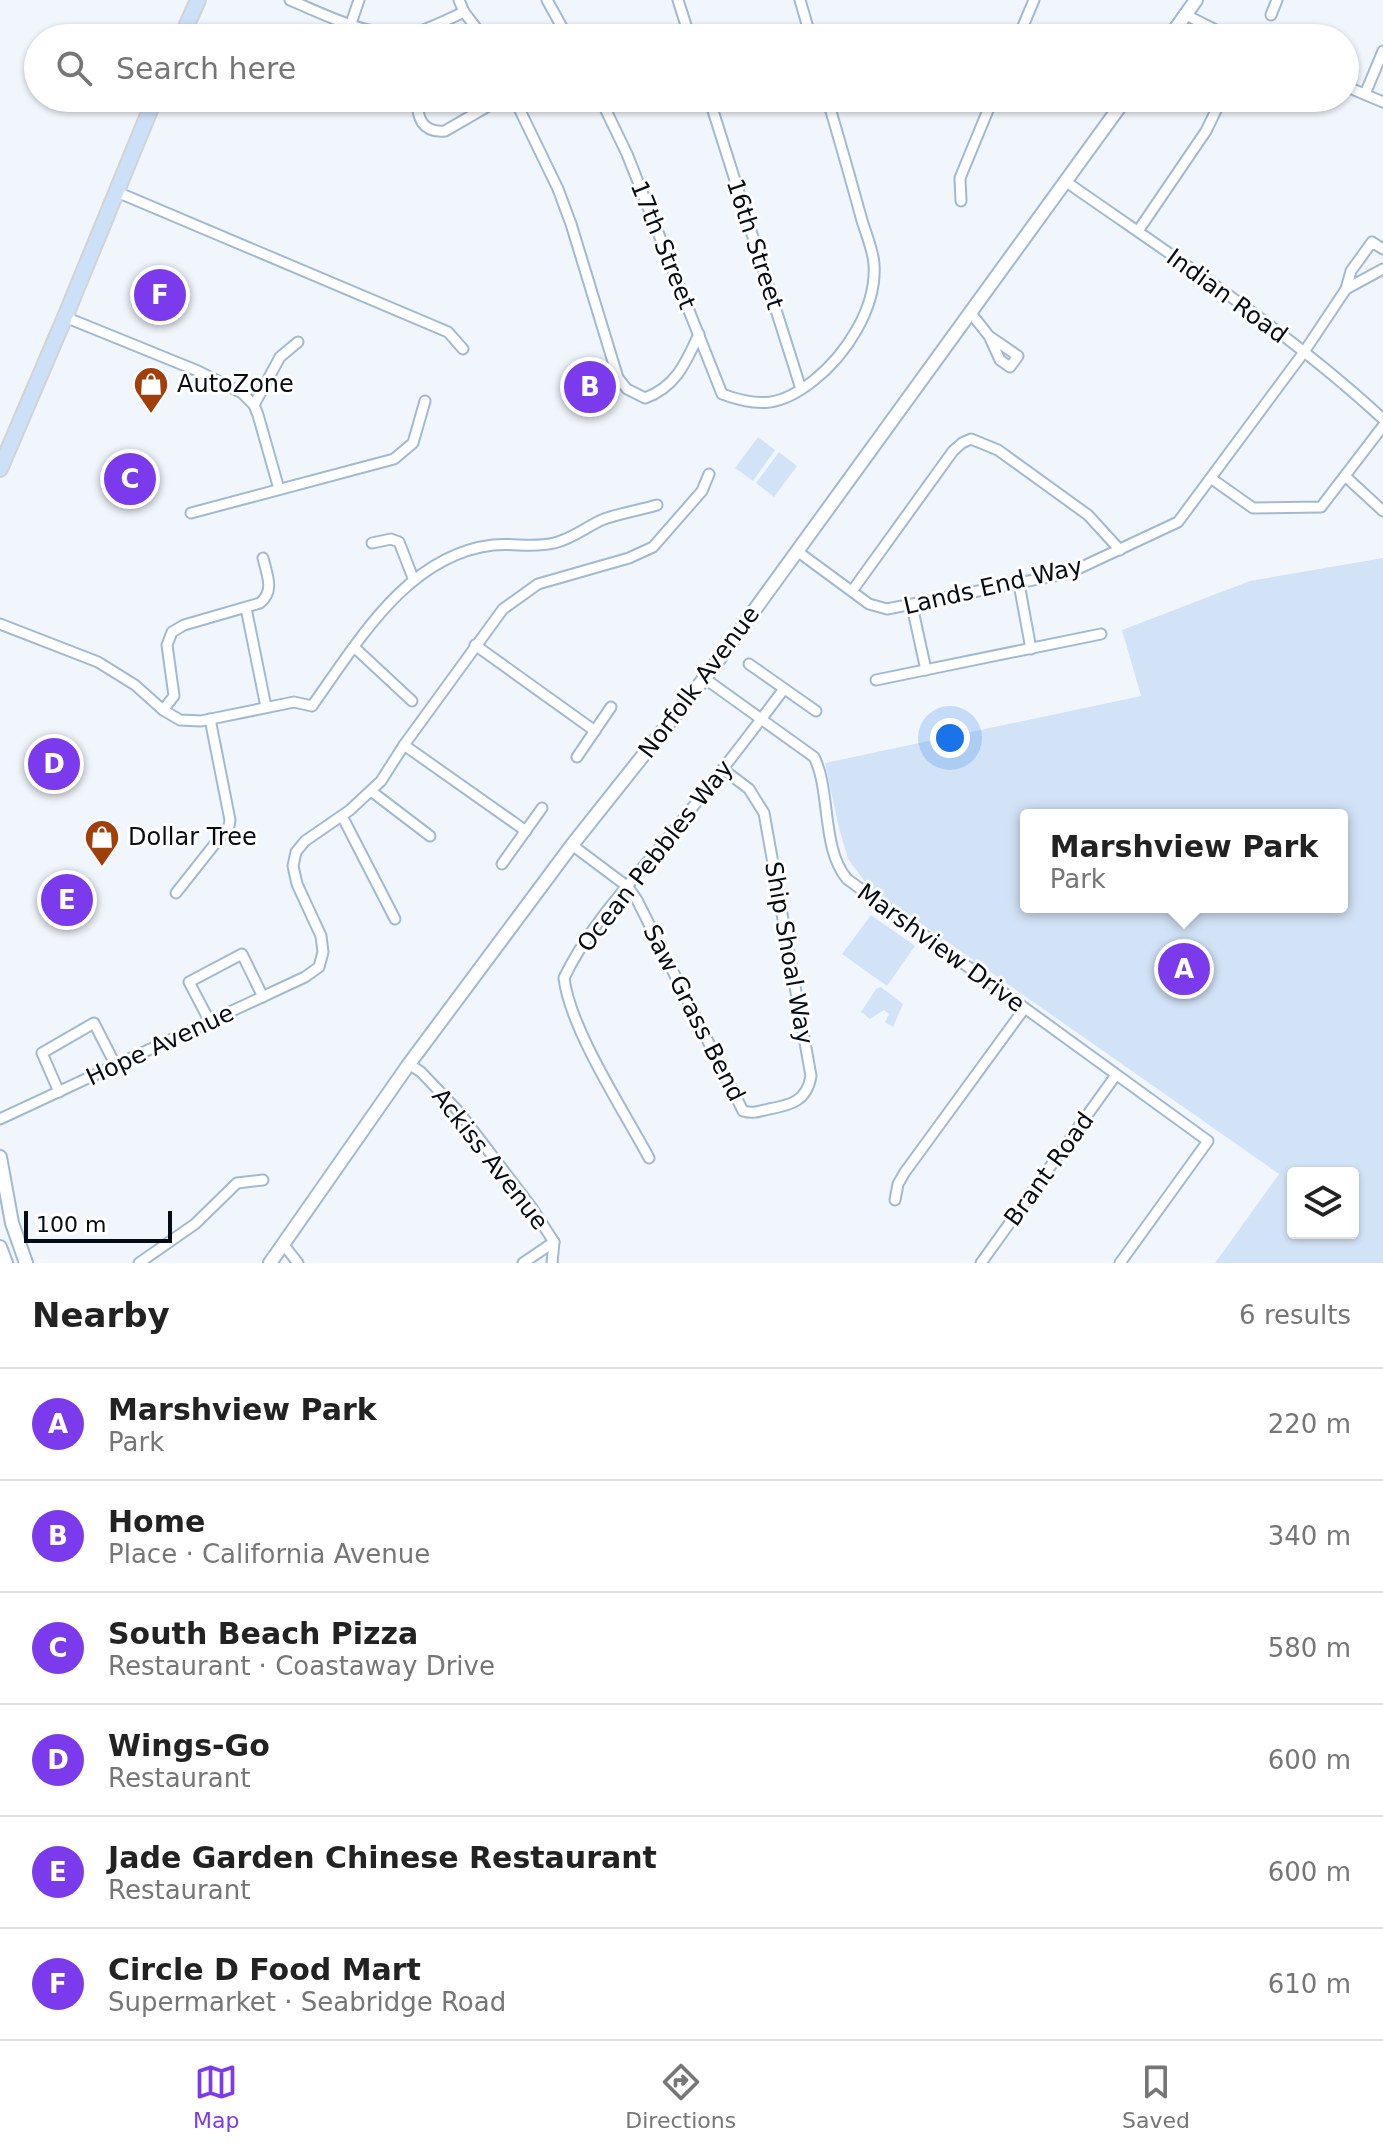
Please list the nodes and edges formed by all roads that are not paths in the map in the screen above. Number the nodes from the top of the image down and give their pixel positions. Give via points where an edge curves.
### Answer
1 (198, 0) edge
2 (290, 0) edge
3 (359, 0) edge
4 (459, 0) edge
5 (547, 0) edge
6 (678, 0) edge
7 (800, 0) edge
8 (1034, 0) edge
9 (1196, 0) edge
10 (1277, 0) edge
11 (464, 12) junction
12 (1186, 15) junction
13 (1271, 15) dead end
14 (187, 24) edge
15 (346, 24) edge
16 (352, 24) edge
17 (436, 24) edge
18 (473, 24) edge
19 (560, 24) edge
20 (686, 24) edge
21 (807, 24) edge
22 (1024, 24) edge
23 (1179, 24) edge
24 (1204, 24) edge
25 (1383, 51) edge
26 (1359, 92) edge
27 (1365, 94) junction
28 (1383, 102) edge
29 (149, 112) edge
30 (418, 112) edge
31 (478, 112) edge
32 (521, 112) edge
33 (607, 112) edge
34 (713, 112) edge
35 (831, 112) edge
36 (987, 112) edge
37 (1116, 112) edge
38 (1215, 112) edge
39 (1065, 181) junction
40 (117, 192) junction
41 (961, 201) dead end
42 (1138, 231) junction
43 (1383, 249) edge
44 (1383, 269) edge
45 (1346, 289) junction
46 (970, 312) junction
47 (65, 317) junction
48 (699, 334) junction
49 (989, 336) dead end
50 (298, 342) dead end
51 (463, 349) dead end
52 (1304, 352) junction
53 (801, 389) junction
54 (425, 401) dead end
55 (254, 405) junction
56 (1383, 419) edge
57 (1383, 426) edge
58 (0, 469) edge
59 (709, 474) dead end
60 (1345, 476) junction
61 (1212, 479) junction
62 (279, 489) junction
63 (657, 505) dead end
64 (1383, 511) edge
65 (191, 513) dead end
66 (372, 543) dead end
67 (1120, 550) junction
68 (797, 551) junction
69 (263, 558) dead end
70 (413, 578) junction
71 (1019, 584) junction
72 (852, 591) junction
73 (912, 606) junction
74 (246, 608) junction
75 (0, 624) edge
76 (1101, 634) dead end
77 (475, 645) junction
78 (354, 647) junction
79 (1031, 649) junction
80 (749, 664) dead end
81 (926, 670) junction
82 (704, 678) junction
83 (876, 680) dead end
84 (784, 689) junction
85 (412, 701) dead end
86 (266, 707) junction
87 (611, 707) dead end
88 (163, 710) junction
89 (816, 711) dead end
90 (210, 719) junction
91 (761, 719) junction
92 (595, 731) junction
93 (404, 745) junction
94 (577, 757) dead end
95 (724, 770) junction
96 (371, 791) junction
97 (542, 808) dead end
98 (342, 816) junction
99 (526, 831) junction
100 (430, 836) dead end
101 (572, 845) junction
102 (502, 864) dead end
103 (628, 887) junction
104 (176, 893) dead end
105 (395, 919) dead end
106 (263, 997) junction
107 (1024, 1009) junction
108 (210, 1022) junction
109 (409, 1064) junction
110 (116, 1066) junction
111 (1116, 1075) junction
112 (59, 1092) junction
113 (751, 1113) joint
114 (0, 1119) edge
115 (0, 1157) edge
116 (649, 1158) dead end
117 (263, 1180) dead end
118 (895, 1200) dead end
119 (554, 1242) junction
120 (283, 1244) junction
121 (0, 1247) edge
122 (5, 1263) edge
123 (26, 1263) edge
124 (139, 1263) edge
125 (270, 1263) edge
126 (298, 1263) edge
127 (523, 1263) edge
128 (552, 1263) edge
129 (981, 1263) edge
130 (1120, 1263) edge

1 - 14 main road
2 - 15 street
3 - 16 street
4 - 11 street
5 - 19 street
6 - 20 street
7 - 21 street
8 - 22 street
9 - 12 main road
10 - 13 street
11 - 17 street
11 - 18 street
12 - 23 main road
12 - 24 street
25 - 27 street
26 - 27 street
27 - 28 street
29 - 40 main road
30 - 31 street via 419,120 438,132
32 - 48 street via 571,224 618,378 645,398 659,393 682,370
33 - 48 street, 17th Street
34 - 53 street, 16th Street
35 - 53 street via 874,264 855,333 831,365
36 - 41 street via 960,178
37 - 39 main road, Norfolk Avenue
38 - 42 street
39 - 42 street, Indian Road
39 - 46 main road, Norfolk Avenue
40 - 47 main road
40 - 51 street via 448,332
42 - 52 street, Indian Road
43 - 45 street, Lands End Way via 1372,242 1351,271
44 - 45 street
45 - 52 street, Lands End Way
46 - 49 street
46 - 68 main road, Norfolk Avenue
47 - 55 street via 198,371 242,393
47 - 58 main road
48 - 53 street, 17th Street via 722,394 764,403
50 - 55 street via 280,357
52 - 56 street, Indian Road
52 - 61 street, Lands End Way
54 - 62 street via 417,435 401,455
55 - 62 street
57 - 60 street
59 - 77 street via 702,491 653,547 538,584 503,609
60 - 61 street via 1321,507 1280,508 1253,508
60 - 64 street
61 - 67 street, Lands End Way via 1178,522
62 - 65 street
63 - 70 street via 603,520 556,543 493,545 468,552
66 - 70 street via 399,542
67 - 71 street, Lands End Way via 1069,573
67 - 72 street via 1088,515 998,450 971,439 953,451
68 - 72 street, Lands End Way
68 - 82 main road, Norfolk Avenue
69 - 74 street via 268,595
70 - 78 street
71 - 73 street, Lands End Way
71 - 79 street
72 - 73 street, Lands End Way via 879,609
73 - 81 street
74 - 86 street
74 - 88 street via 172,632 167,645 174,696
75 - 88 street via 98,662
76 - 79 street
77 - 92 street
77 - 93 street
78 - 85 street
78 - 86 street via 312,706 294,702
79 - 81 street
80 - 84 street
81 - 83 street
82 - 91 street, Marshview Drive
82 - 101 main road, Norfolk Avenue
84 - 89 street
84 - 91 street, Ocean Pebbles Way
86 - 90 street
87 - 92 street
88 - 90 street via 180,720
90 - 104 street via 229,826
91 - 95 street, Ocean Pebbles Way
91 - 107 street, Marshview Drive via 817,763 834,853 847,879
92 - 94 street
93 - 96 street
93 - 99 street
95 - 103 street, Ocean Pebbles Way
95 - 113 street, Ship Shoal Way via 749,789 764,813 811,1076 806,1092 792,1104
96 - 98 street
96 - 100 street
97 - 99 street
98 - 105 street
98 - 106 street, Hope Avenue via 305,841 293,866 321,936 319,967
99 - 102 street
101 - 103 street, Saw Grass Bend
101 - 109 main road, Norfolk Avenue
103 - 113 street, Saw Grass Bend via 739,1105
103 - 116 street, Ocean Pebbles Way via 564,978 571,1008
106 - 108 street, Hope Avenue
106 - 108 street via 242,954 189,982
107 - 111 street, Marshview Drive
107 - 118 street via 905,1172
108 - 110 street, Hope Avenue
109 - 119 street, Ackiss Avenue via 480,1138
109 - 120 main road, Norfolk Avenue
110 - 112 street, Hope Avenue
110 - 112 street via 94,1023 42,1053
111 - 129 street, Brant Road
111 - 130 street, Marshview Drive via 1208,1141
112 - 114 street, Hope Avenue
115 - 123 main road via 12,1223
117 - 124 street via 237,1183 195,1224
119 - 127 street
119 - 128 street, Ackiss Avenue
120 - 125 main road, Norfolk Avenue
120 - 126 street
121 - 122 main road

